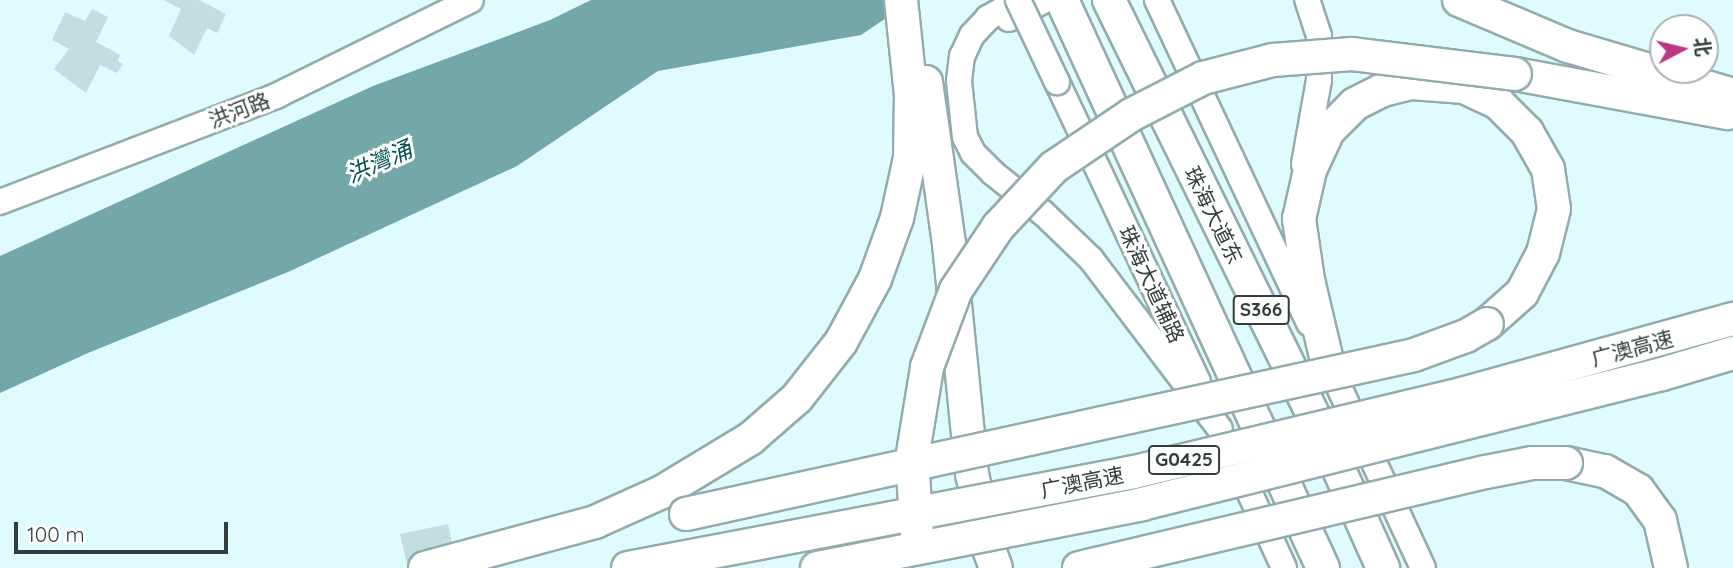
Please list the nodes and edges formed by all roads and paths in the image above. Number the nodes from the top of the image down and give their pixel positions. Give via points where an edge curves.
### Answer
1 (471, 0) edge
2 (902, 0) edge
3 (1019, 0) edge
4 (1045, 0) edge
5 (1062, 0) edge
6 (1110, 0) edge
7 (1157, 0) edge
8 (1297, 0) edge
9 (1307, 0) edge
10 (1471, 5) edge
11 (1319, 36) junction
12 (920, 93) junction
13 (1733, 95) edge
14 (1733, 114) edge
15 (993, 173) junction
16 (0, 202) edge
17 (1299, 219) junction
18 (1733, 319) edge
19 (1733, 353) edge
20 (1327, 361) junction
21 (1220, 429) junction
22 (595, 522) junction
23 (425, 568) edge
24 (628, 568) edge
25 (817, 568) edge
26 (924, 568) edge
27 (996, 568) edge
28 (1079, 568) edge
29 (1284, 568) edge
30 (1323, 568) edge
31 (1383, 568) edge
32 (1423, 568) edge
33 (1671, 568) edge

1 - 16 main road, 洪河路 via 276,96
2 - 12 highway
3 - 15 main road via 988,18 972,35 958,81 965,137 973,153
3 - 21 main road, 珠海大道辅路, bridge
4 - 15 main road via 995,28 979,47 970,76 970,120
5 - 30 highway, S366
6 - 31 highway, 珠海大道东 / S366 via 1328,445
7 - 20 main road
8 - 11 main road
9 - 11 main road
10 - 13 highway via 1568,46
11 - 17 main road via 1319,80 1298,189
12 - 22 highway via 897,218 875,279 841,342 797,398 750,439 685,480
12 - 27 highway via 949,244 972,474
14 - 26 highway, bridge via 1515,74 1352,54 1273,60 1203,78 1131,115 1054,167 998,227 956,290 926,367 912,459
15 - 21 main road via 1091,259
17 - 20 highway
17 - 22 highway, bridge via 1310,170 1328,131 1355,104 1412,83 1464,87 1498,103 1527,132 1548,169 1554,209 1543,254 1522,293 1487,324 1414,355 686,514
18 - 24 highway, 广澳高速 / G0425, bridge via 1462,394 1134,472
19 - 25 highway, 广澳高速 / G0425, bridge via 1142,505
20 - 32 main road
21 - 29 main road, 珠海大道辅路
22 - 23 highway
28 - 33 highway, bridge via 1532,463 1566,463 1605,471 1638,490 1660,520

